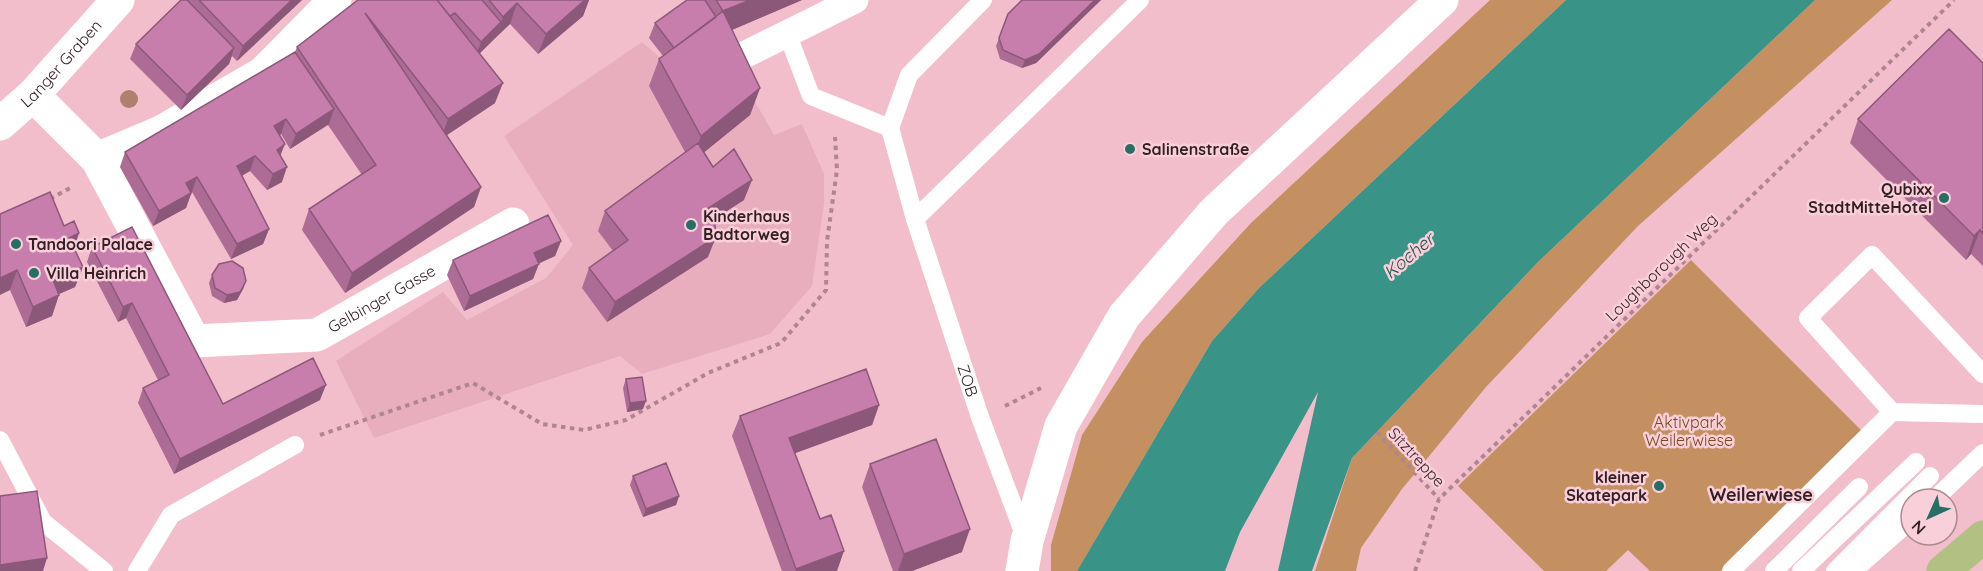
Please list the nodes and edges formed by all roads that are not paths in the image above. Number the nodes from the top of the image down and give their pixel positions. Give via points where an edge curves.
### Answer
1 (118, 0) edge
2 (335, 0) edge
3 (855, 0) edge
4 (983, 0) edge
5 (1140, 0) edge
6 (1442, 0) edge
7 (787, 33) junction
8 (736, 59) edge
9 (33, 95) junction
10 (0, 124) edge
11 (890, 128) junction
12 (97, 159) junction
13 (915, 219) junction
14 (513, 224) dead end
15 (1983, 374) edge
16 (1892, 412) junction
17 (1983, 414) edge
18 (0, 440) edge
19 (295, 445) road end
20 (1983, 453) edge
21 (1916, 462) dead end
22 (1930, 476) dead end
23 (1859, 487) dead end
24 (1948, 487) edge
25 (1899, 531) edge
26 (1983, 537) edge
27 (1024, 556) edge
28 (104, 571) edge
29 (137, 571) edge
30 (1731, 571) edge
31 (1774, 571) edge
32 (1801, 571) edge
33 (1834, 571) edge
34 (1853, 571) edge
35 (1943, 571) edge

1 - 9 street, Langer Graben
2 - 12 street via 263,73 161,132
3 - 7 street
4 - 11 lane via 909,75
5 - 13 lane
6 - 27 street via 1214,212 1124,315 1060,426
7 - 8 street
7 - 11 lane via 812,96
9 - 10 street, Langer Graben
9 - 12 street, Gelbinger Gasse
11 - 13 lane, ZOB
12 - 14 street, Gelbinger Gasse via 194,341 317,335
13 - 27 lane, ZOB
15 - 16 lane via 1872,255 1808,318
16 - 17 lane
16 - 30 lane
18 - 28 lane via 43,522
19 - 29 lane via 171,515
20 - 24 lane
21 - 32 lane
22 - 33 lane
23 - 31 lane
25 - 34 lane
26 - 35 main road

